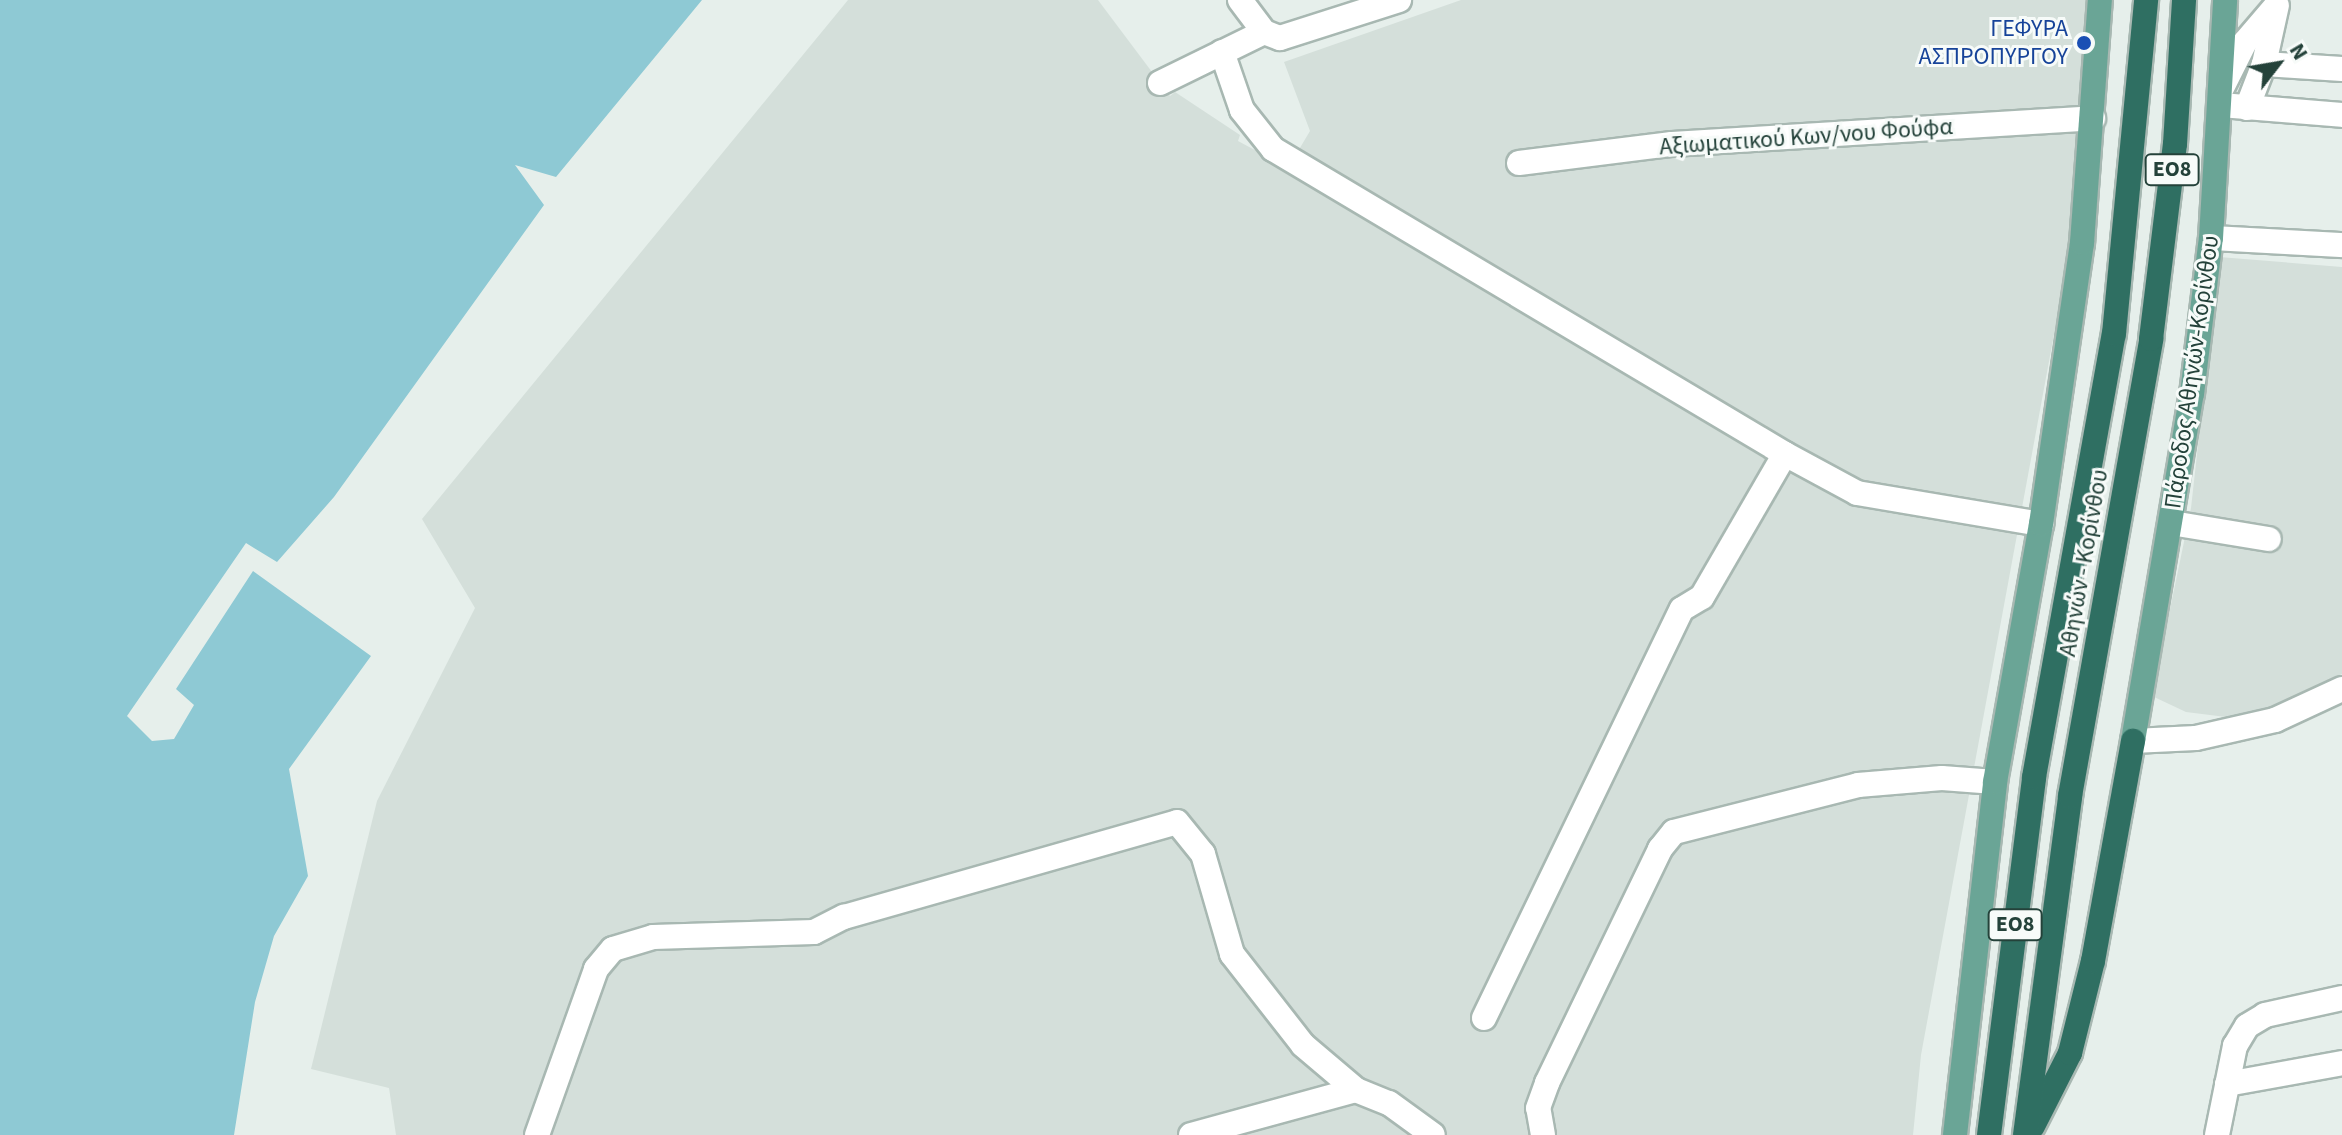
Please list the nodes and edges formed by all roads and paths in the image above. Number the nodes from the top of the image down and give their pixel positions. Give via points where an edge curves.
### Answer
1 (1240, 0) edge
2 (1399, 0) edge
3 (2100, 0) edge
4 (2146, 0) edge
5 (2184, 0) edge
6 (2225, 0) edge
7 (2280, 2) edge
8 (1264, 32) junction
9 (1222, 52) junction
10 (2264, 64) junction
11 (2342, 69) edge
12 (1160, 83) dead end
13 (2221, 97) junction
14 (2247, 108) junction
15 (2342, 115) edge
16 (2093, 118) junction
17 (1519, 163) dead end
18 (2211, 238) junction
19 (2342, 245) edge
20 (1785, 454) junction
21 (2172, 523) junction
22 (2041, 524) junction
23 (2269, 539) dead end
24 (2342, 689) edge
25 (2133, 741) junction
26 (1995, 782) junction
27 (2342, 998) edge
28 (1484, 1018) dead end
29 (2342, 1063) edge
30 (2227, 1084) junction
31 (1356, 1090) junction
32 (537, 1135) edge
33 (1191, 1135) edge
34 (1433, 1135) edge
35 (1543, 1135) edge
36 (1955, 1135) edge
37 (1989, 1135) edge
38 (2027, 1135) edge
39 (2217, 1135) edge

1 - 8 street
2 - 8 street via 1296,37
3 - 16 main road
4 - 37 highway, Αθηνών - Κορίνθου / ΕΟ8 via 2114,334 2034,777
5 - 38 highway, Αθηνών - Κορίνθου / ΕΟ8 via 2175,144 2151,339 2070,796
6 - 13 main road, Πάροδος Αθηνών-Κορίνθου
7 - 10 street
7 - 13 street via 2245,42
8 - 9 street
9 - 12 street
9 - 20 street via 1242,110 1273,149
10 - 11 street
10 - 14 street
13 - 14 street
13 - 18 main road, Πάροδος Αθηνών-Κορίνθου
14 - 15 street
16 - 17 street, Αξιωματικού Κων/νου Φούφα via 1672,144
16 - 22 main road via 2082,243
18 - 19 street
18 - 21 main road, Πάροδος Αθηνών-Κορίνθου
20 - 22 street via 1857,493
20 - 28 street via 1702,597 1682,609
21 - 23 street
21 - 25 main road, Πάροδος Αθηνών-Κορίνθου
22 - 26 main road
24 - 25 street via 2275,720 2196,738
25 - 38 highway via 2093,961 2070,1053
26 - 35 street via 1942,778 1858,785 1674,832 1660,849 1547,1083 1538,1108
26 - 36 main road
27 - 30 street via 2253,1021 2237,1043
29 - 30 street
30 - 39 street
31 - 32 street via 1303,1045 1232,954 1203,854 1177,822 844,917 814,932 653,937 613,949 596,969
31 - 33 street
31 - 34 street via 1389,1103

